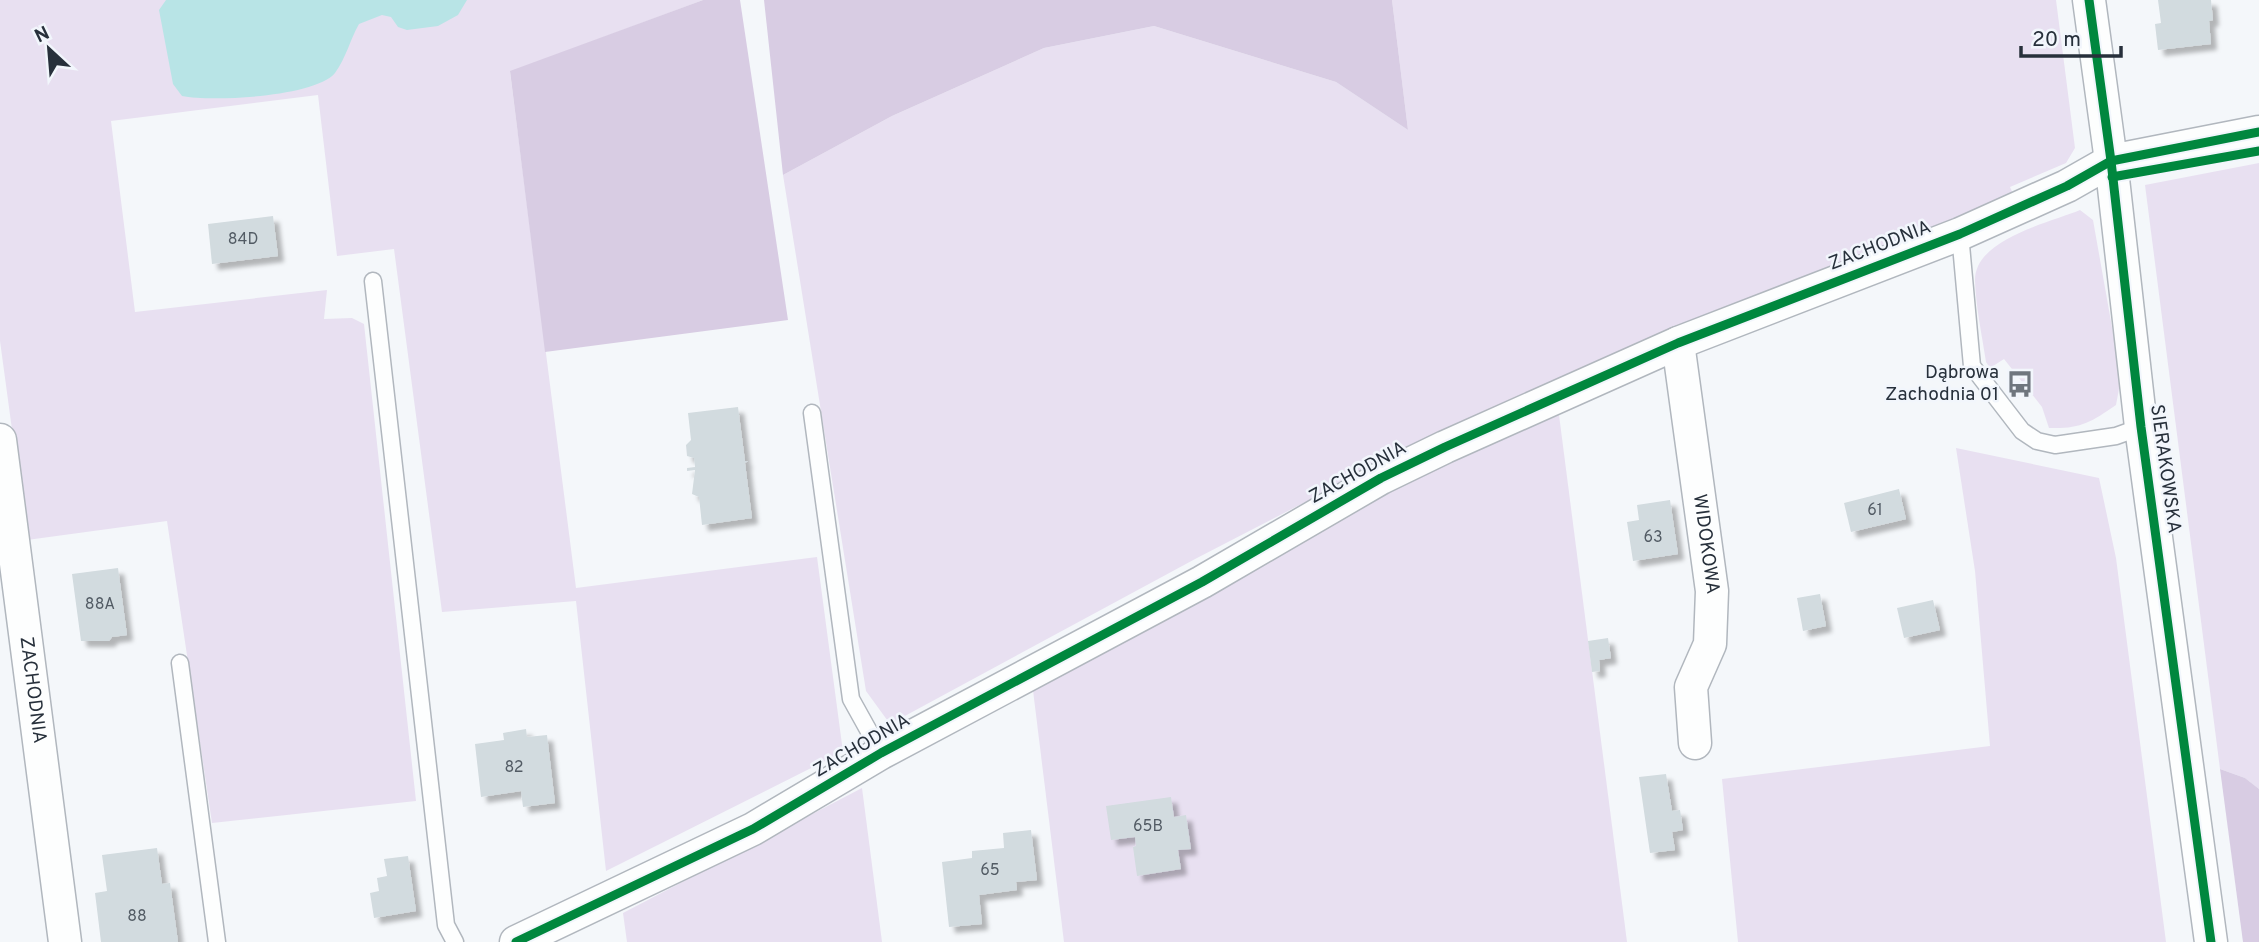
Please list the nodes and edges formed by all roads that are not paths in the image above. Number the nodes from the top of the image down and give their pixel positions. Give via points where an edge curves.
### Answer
1 (2089, 0) edge
2 (2259, 132) edge
3 (2111, 161) junction
4 (1960, 234) junction
5 (373, 281) dead end
6 (1678, 343) junction
7 (812, 413) dead end
8 (2141, 427) junction
9 (0, 439) edge
10 (180, 663) dead end
11 (1695, 743) dead end
12 (881, 754) junction
13 (65, 942) edge
14 (218, 942) edge
15 (455, 942) edge
16 (516, 942) edge
17 (2211, 942) edge

1 - 3 street, SIERAKOWSKA
2 - 3 street, ZACHODNIA
3 - 4 street, ZACHODNIA
3 - 8 street, SIERAKOWSKA
4 - 6 street, ZACHODNIA
4 - 8 lane via 1972,366 2022,431 2054,445 2116,436
5 - 15 lane via 446,925
6 - 11 street, WIDOKOWA via 1712,591 1710,644 1691,687
6 - 12 street, ZACHODNIA via 1381,478 1202,582
7 - 12 lane via 851,699
8 - 17 street, SIERAKOWSKA
9 - 13 street, ZACHODNIA
10 - 14 lane
12 - 16 street, ZACHODNIA via 754,830

